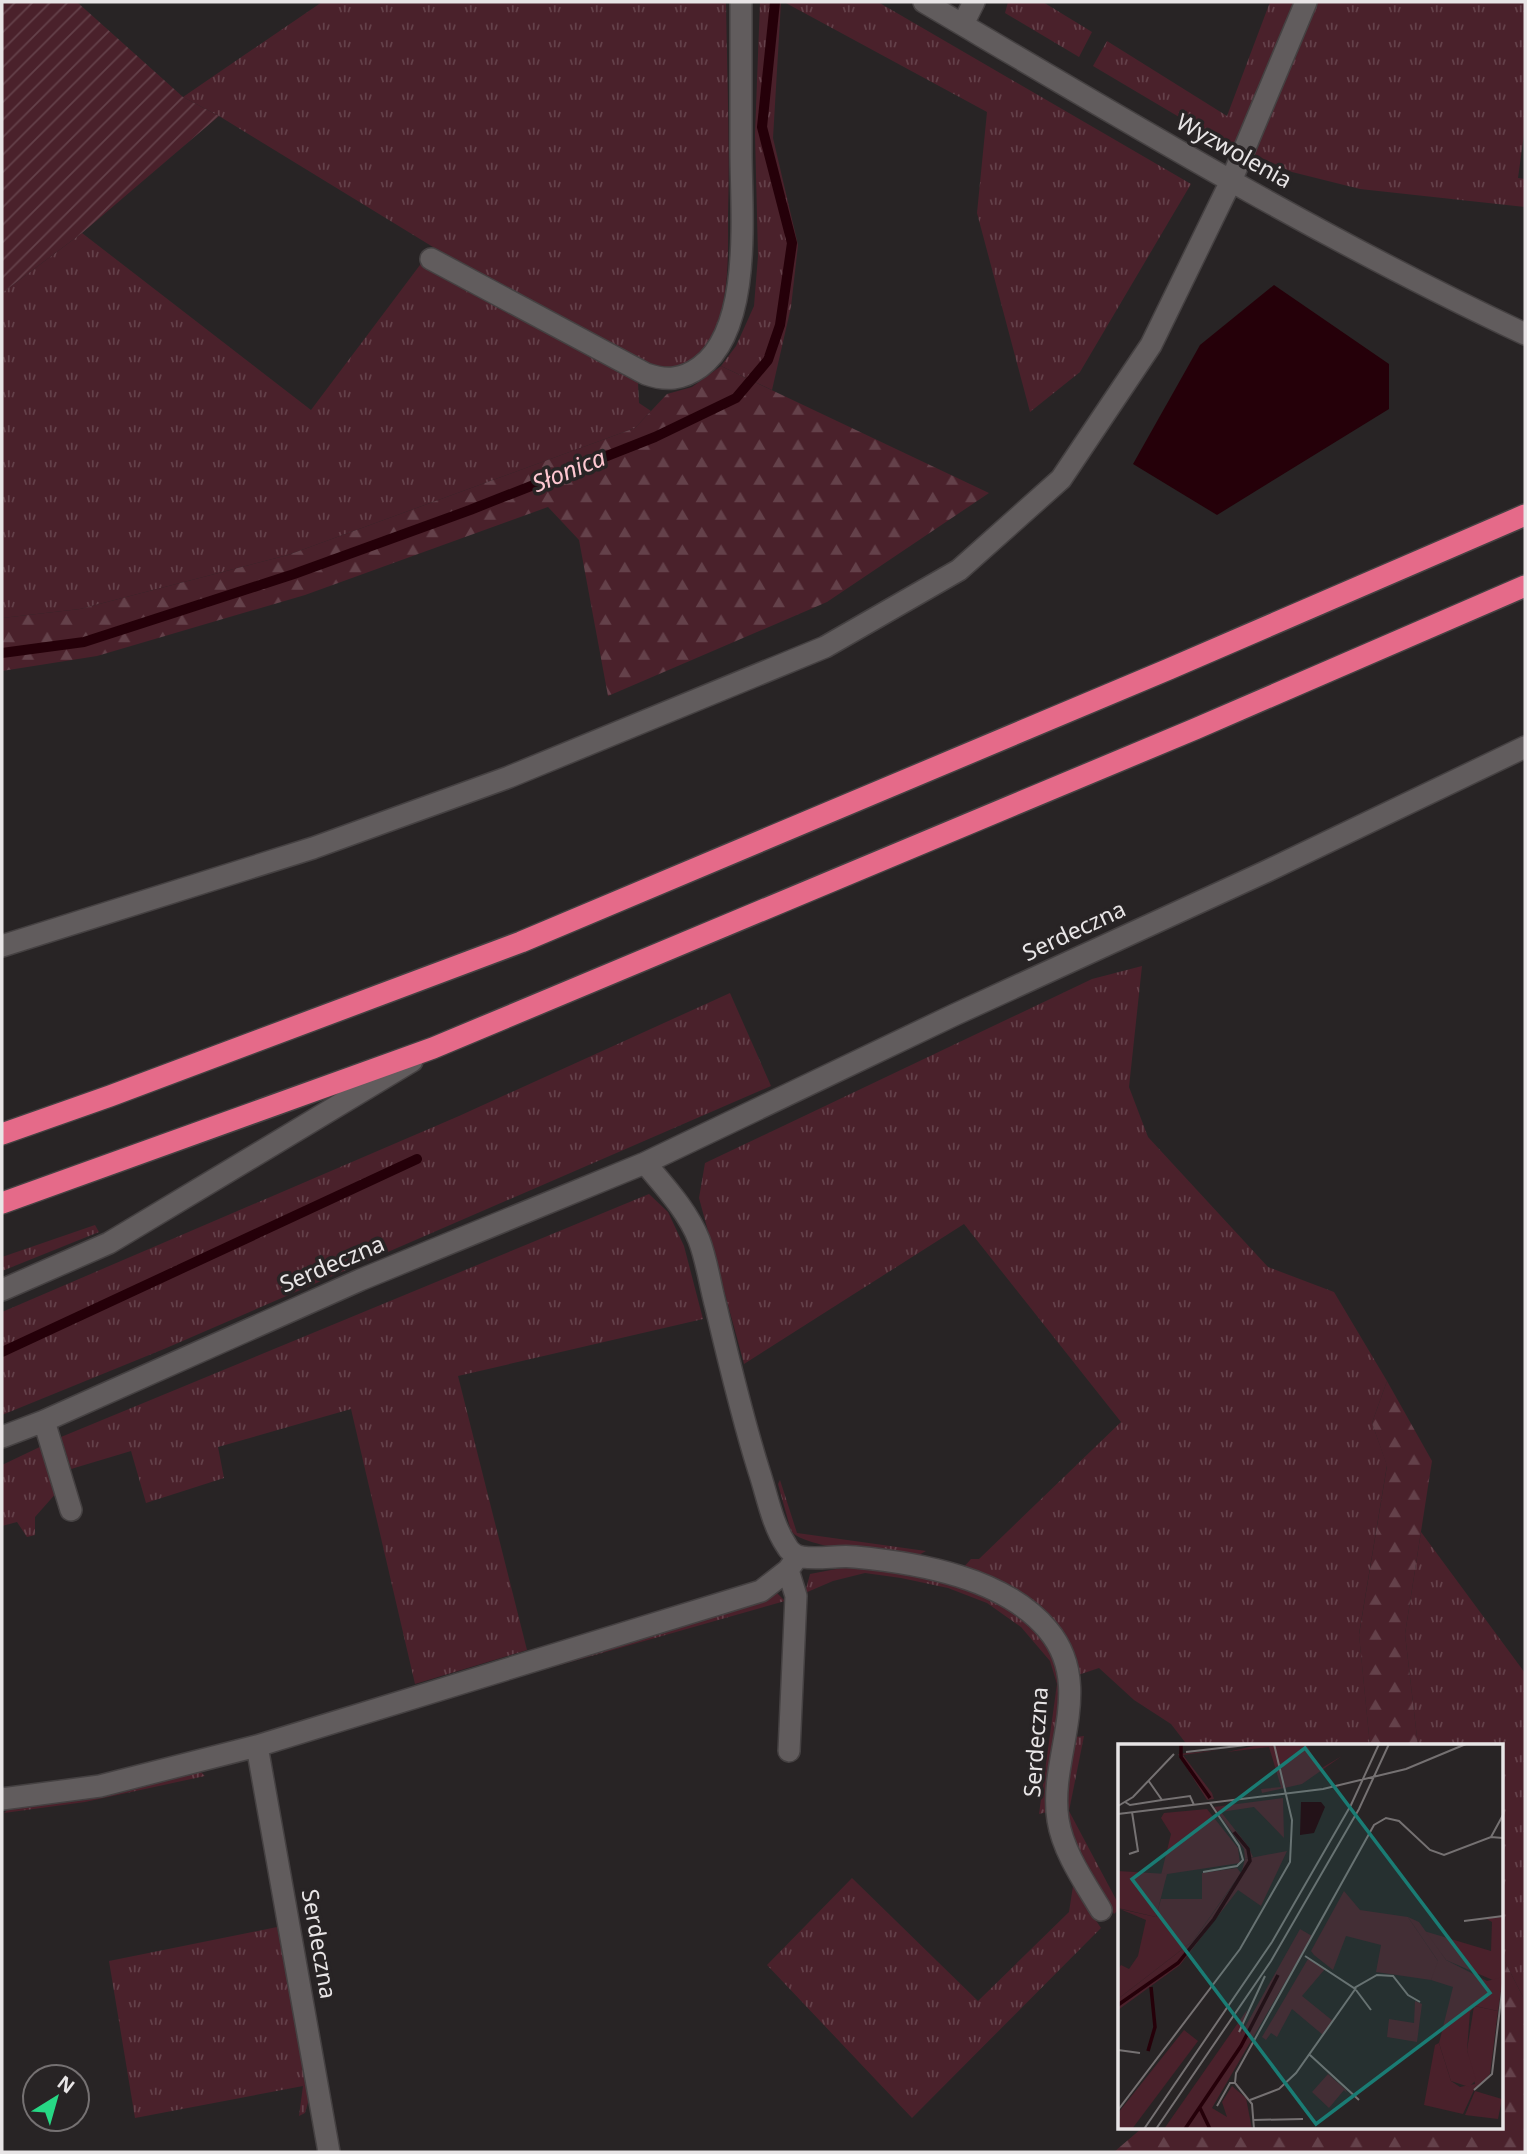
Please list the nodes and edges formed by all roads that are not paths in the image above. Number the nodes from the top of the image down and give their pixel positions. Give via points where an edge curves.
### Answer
1 (741, 2) edge
2 (924, 2) edge
3 (974, 2) edge
4 (1306, 2) edge
5 (962, 24) junction
6 (1231, 181) junction
7 (431, 258) dead end
8 (1525, 334) edge
9 (1525, 515) edge
10 (1525, 586) edge
11 (1525, 747) edge
12 (2, 946) edge
13 (433, 1048) junction
14 (2, 1134) edge
15 (645, 1163) junction
16 (2, 1203) edge
17 (2, 1290) edge
18 (44, 1421) junction
19 (2, 1437) edge
20 (71, 1510) dead end
21 (793, 1563) junction
22 (257, 1746) junction
23 (789, 1752) dead end
24 (2, 1799) edge
25 (1101, 1910) dead end
26 (329, 2152) edge

1 - 7 street via 741,271 727,330 705,363 678,379 653,377
2 - 5 street, Wyzwolenia
3 - 5 street
4 - 6 street
5 - 6 street, Wyzwolenia
6 - 8 street, Wyzwolenia via 1452,300
6 - 12 street via 1151,345 1061,479 959,570 825,647 509,777 313,848
9 - 14 highway via 521,942
10 - 13 highway
11 - 15 street, Serdeczna
13 - 16 highway
13 - 17 street via 109,1243
15 - 18 street, Serdeczna via 360,1280
15 - 21 street via 677,1199 699,1240 749,1439 778,1532
18 - 19 street, Serdeczna
18 - 20 street
21 - 22 street via 761,1591
21 - 23 street via 796,1596
21 - 25 street, Serdeczna via 854,1557 968,1578 1015,1602 1049,1630 1060,1648 1070,1690 1058,1821 1071,1856
22 - 24 street via 100,1786
22 - 26 street, Serdeczna

